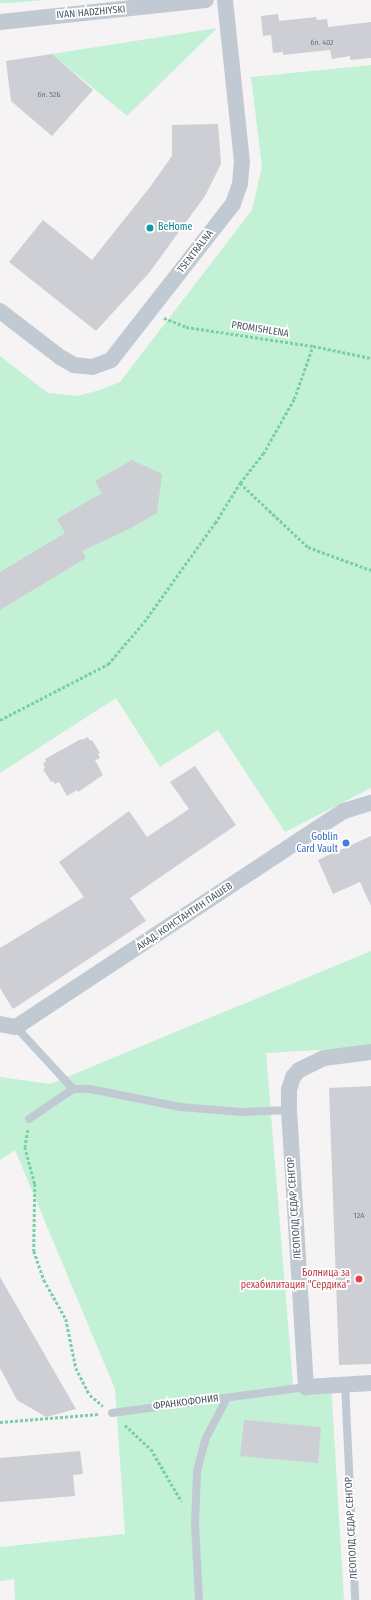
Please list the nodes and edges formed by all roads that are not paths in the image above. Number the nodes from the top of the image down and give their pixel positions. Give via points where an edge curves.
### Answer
1 (206, 0) edge
2 (225, 0) edge
3 (0, 22) edge
4 (0, 311) edge
5 (371, 803) edge
6 (0, 1024) edge
7 (16, 1027) junction
8 (371, 1052) edge
9 (73, 1089) junction
10 (289, 1110) junction
11 (29, 1119) road end
12 (371, 1383) edge
13 (345, 1384) junction
14 (306, 1387) junction
15 (227, 1398) junction
16 (112, 1413) road end
17 (199, 1600) edge
18 (355, 1600) edge

1 - 3 street, IVAN HADZHIYSKI
2 - 4 street, TSENTRALNA via 242,162 240,184 233,204 111,360 92,367 74,365
5 - 7 street, АКАД. КОНСТАНТИН ПАШЕВ via 344,811
6 - 7 street
7 - 9 lane
8 - 10 street, ЛЕОПОЛД СЕДАР СЕНГОР via 324,1058 299,1070 293,1077 289,1090
9 - 10 lane via 90,1089 180,1106 242,1112
9 - 11 lane
10 - 14 street, ЛЕОПОЛД СЕДАР СЕНГОР
12 - 13 street, ФРАНКОФОНИЯ
13 - 14 street, ФРАНКОФОНИЯ
13 - 18 lane, ЛЕОПОЛД СЕДАР СЕНГОР
14 - 15 lane, ФРАНКОФОНИЯ
15 - 16 lane, ФРАНКОФОНИЯ
15 - 17 lane via 206,1438 197,1471 195,1523

